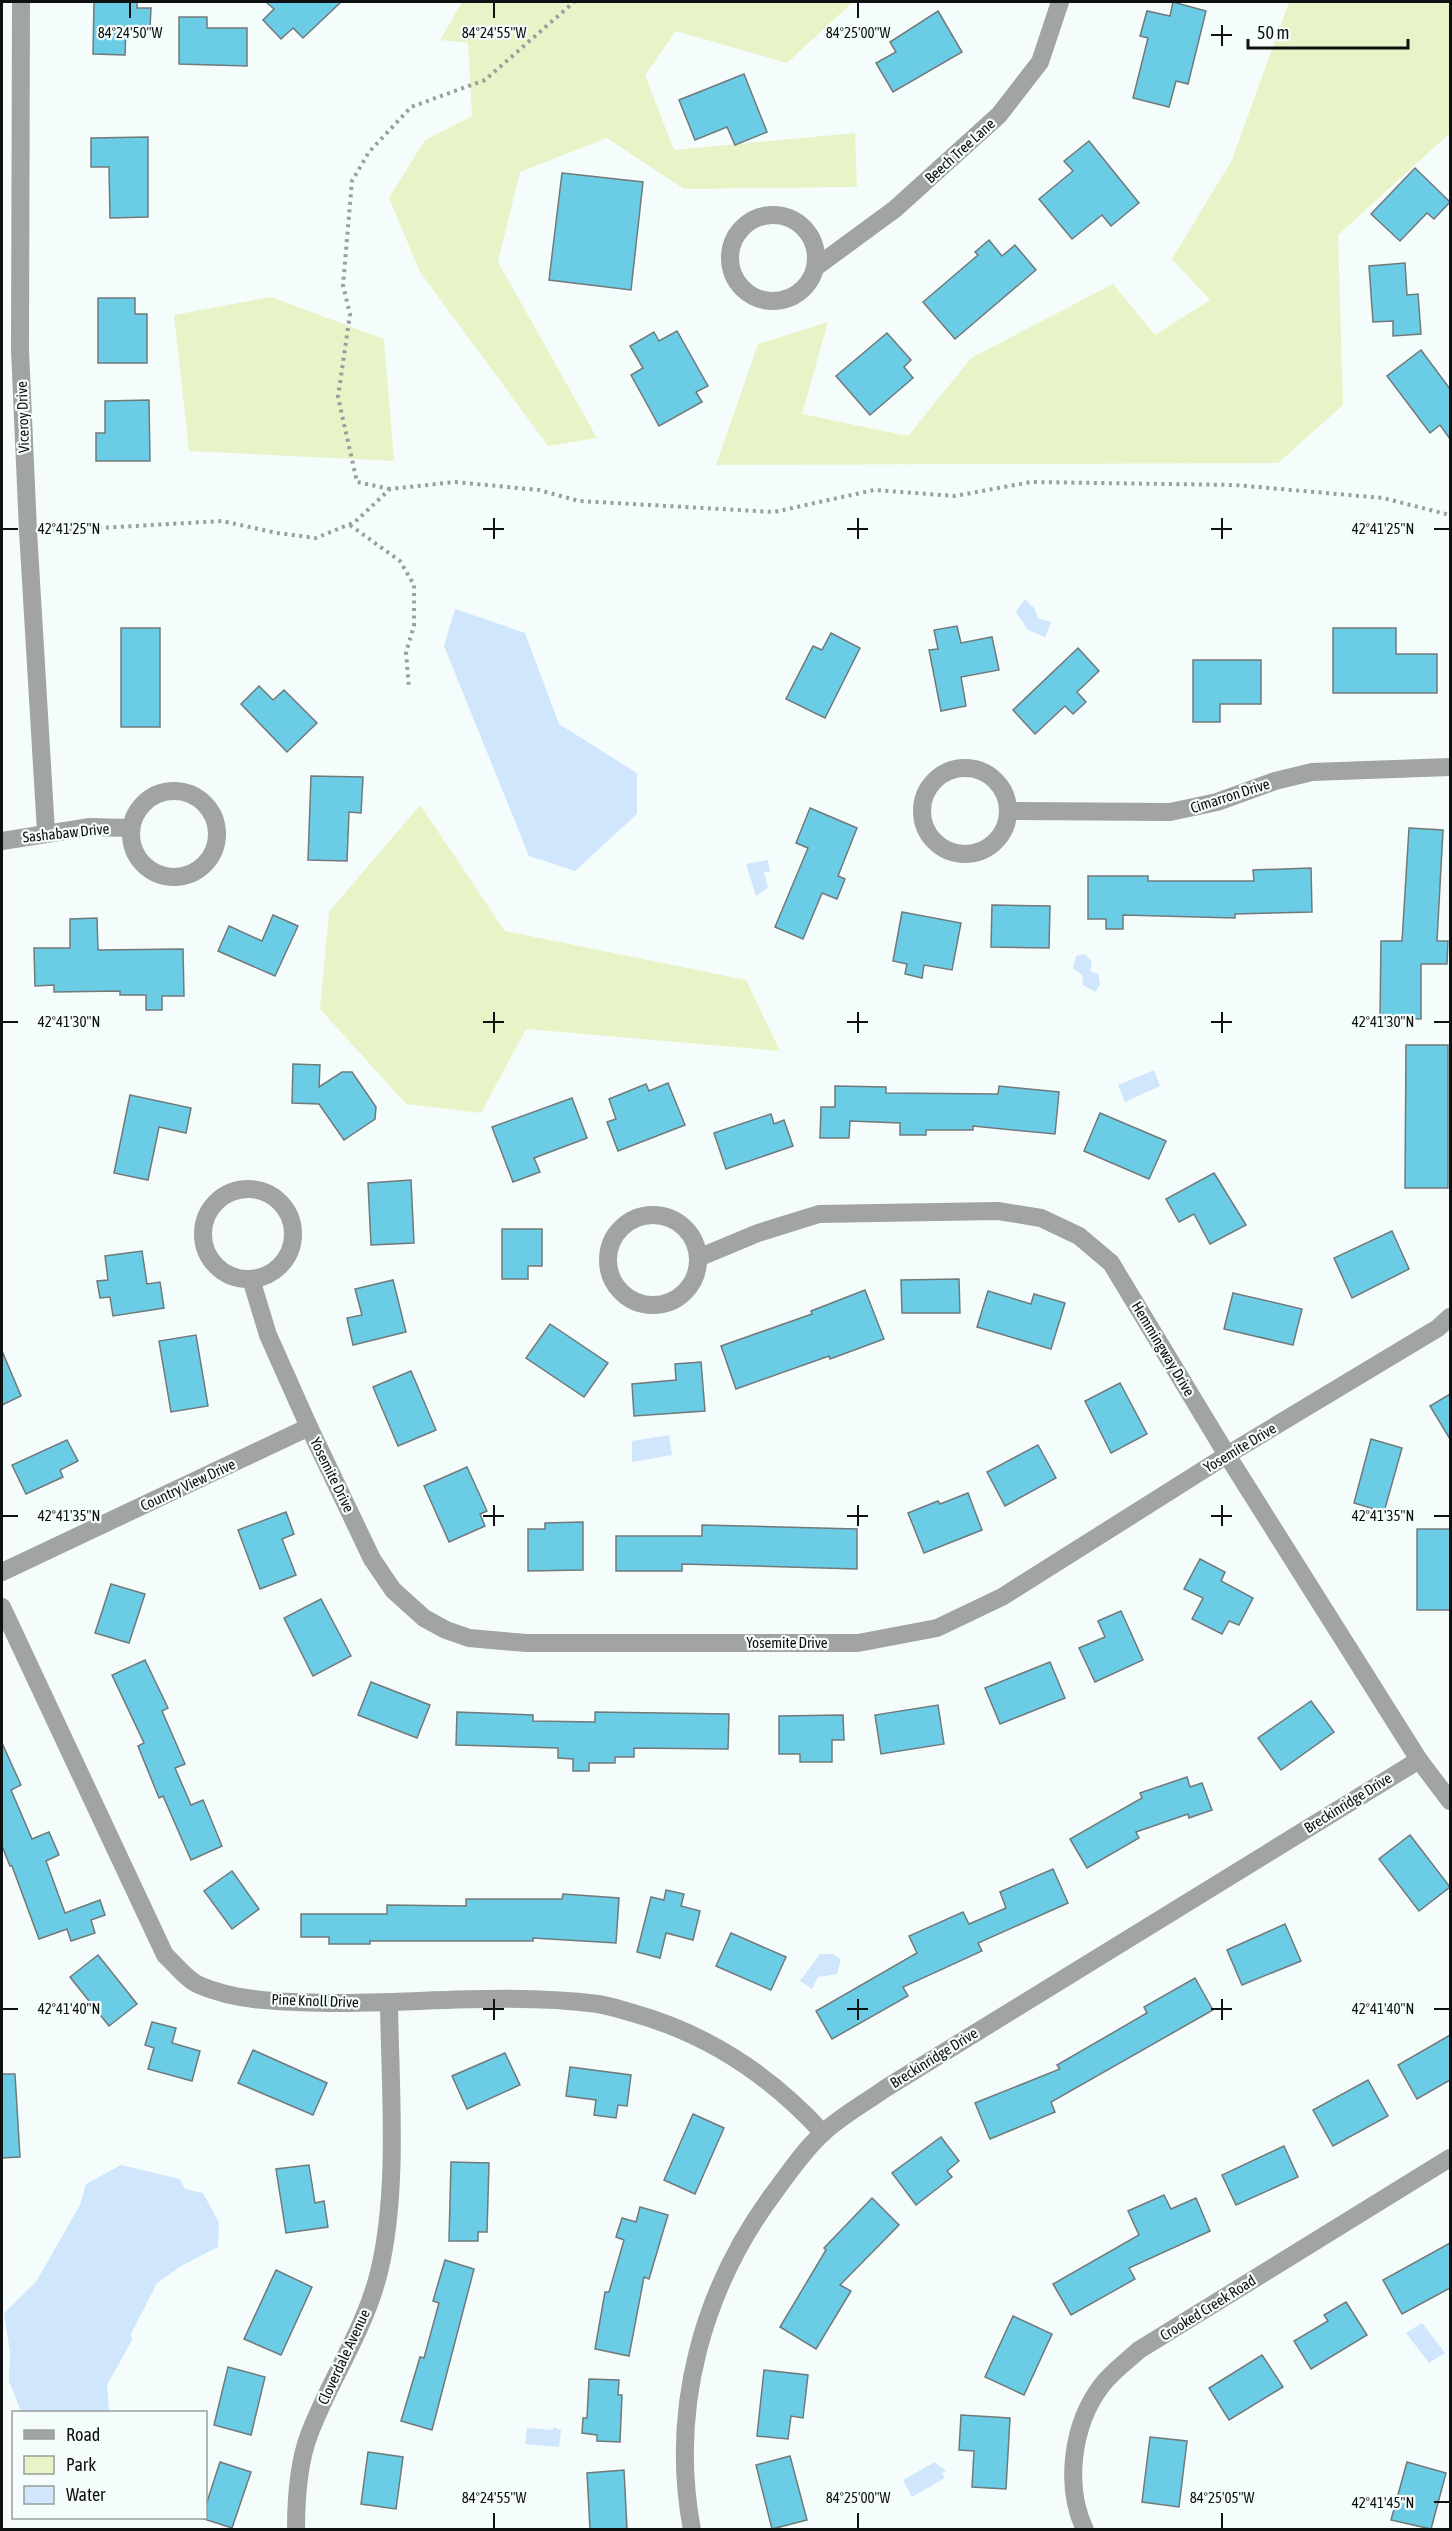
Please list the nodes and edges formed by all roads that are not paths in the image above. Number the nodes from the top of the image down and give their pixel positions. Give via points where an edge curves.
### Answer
1 (21, 2) edge
2 (1060, 2) edge
3 (816, 267) junction
4 (1450, 767) edge
5 (1008, 811) junction
6 (131, 828) junction
7 (46, 832) junction
8 (2, 841) edge
9 (698, 1258) junction
10 (251, 1279) junction
11 (1450, 1317) edge
12 (309, 1427) junction
13 (1227, 1455) junction
14 (2, 1572) edge
15 (2, 1607) edge
16 (1419, 1760) junction
17 (1450, 1801) edge
18 (389, 2003) junction
19 (823, 2133) junction
20 (1450, 2158) edge
21 (296, 2529) edge
22 (692, 2529) edge
23 (1085, 2529) edge

1 - 7 street, Viceroy Drive via 20,350
2 - 3 street, Beech Tree Lane via 1040,62 999,115 895,209
3 - 3 street, Beech Tree Lane via 817,255 809,234 792,219 782,216 770,215 749,222 730,250 737,282 765,301 797,294
4 - 5 street, Cimarron Drive via 1312,772 1217,802 1170,812
5 - 5 street via 1003,789 996,780 987,773 965,768 943,773 934,780 921,811 934,842 954,853 965,854 987,849 996,842 1003,833
6 - 6 street, Sashabaw Drive via 131,842 144,866 169,878 196,872 207,863 218,837 210,809 187,792 158,794 145,802
6 - 7 street, Sashabaw Drive
7 - 8 street, Sashabaw Drive
9 - 9 street via 688,1231 663,1216 649,1215 635,1219 615,1236 608,1266 622,1293 635,1302 650,1305 672,1300 690,1287 697,1274
9 - 13 street, Hemmingway Drive via 819,1214 998,1211 1041,1218 1079,1236 1111,1263
10 - 10 street via 282,1264 293,1231 278,1200 246,1189 223,1196 214,1204 203,1237 218,1268
10 - 12 street, Yosemite Drive via 268,1335
11 - 13 street, Yosemite Drive via 1438,1328
12 - 13 street, Yosemite Drive via 372,1559 406,1605 446,1630 469,1638 526,1643 858,1643 937,1628 1002,1597
12 - 14 street, Country View Drive
13 - 16 street, Hemmingway Drive
15 - 18 street, Pine Knoll Drive via 165,1955 197,1985 235,1997
16 - 17 street, Hemmingway Drive
16 - 19 street, Breckinridge Drive via 886,2088
18 - 19 street, Pine Knoll Drive via 485,1998 599,2004 668,2023 766,2078
18 - 21 street, Cloverdale Avenue via 390,2199 380,2270 356,2337 308,2437 299,2478
19 - 22 street, Breckinridge Drive via 752,2223 713,2300 698,2345 685,2429 686,2501
20 - 23 street, Crooked Creek Road via 1139,2350 1102,2384 1082,2420 1072,2468 1077,2513

